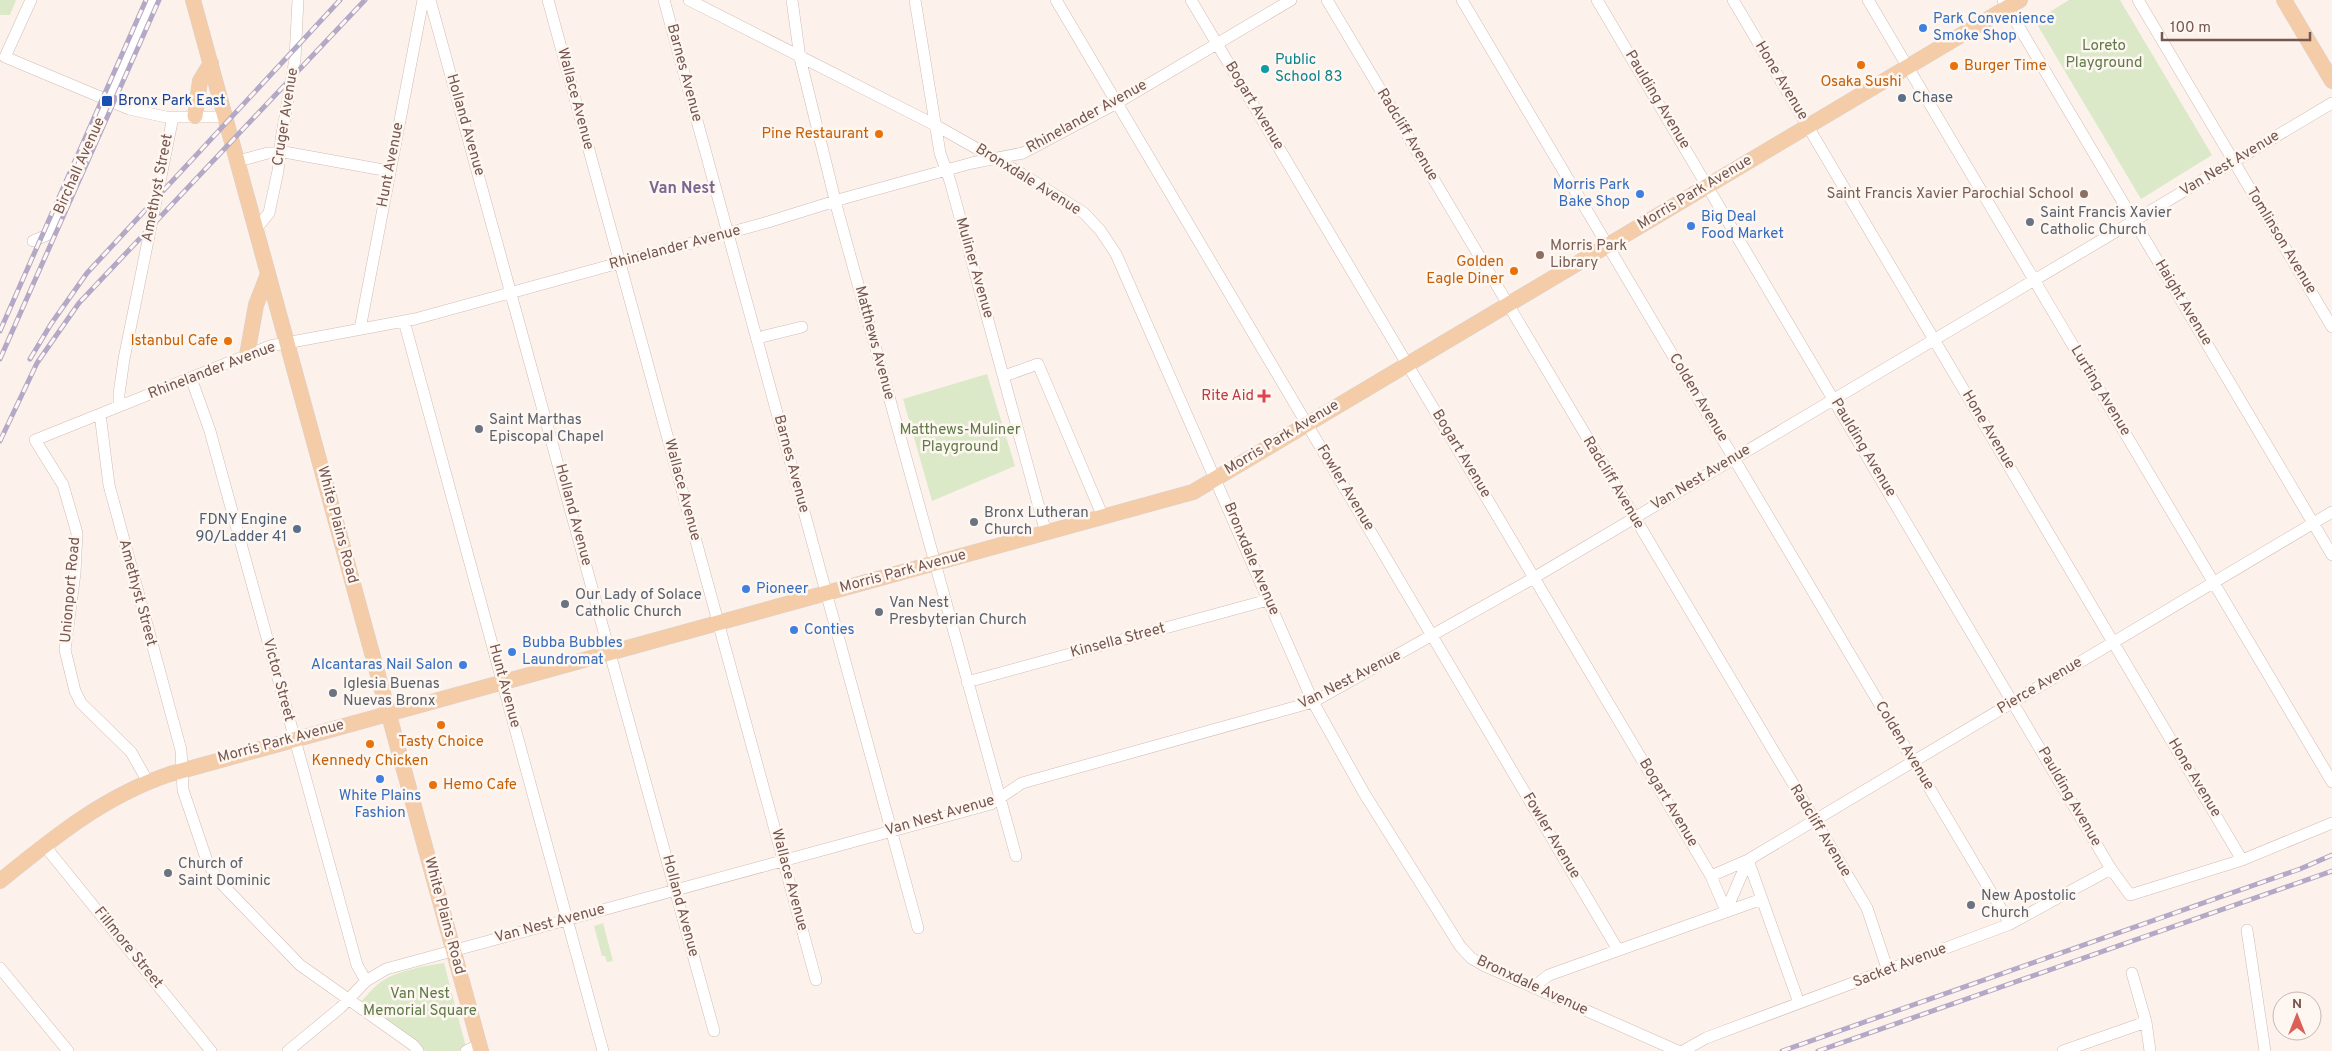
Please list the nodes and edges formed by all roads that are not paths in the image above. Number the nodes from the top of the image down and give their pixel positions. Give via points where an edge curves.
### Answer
1 (31, 0) edge
2 (154, 0) edge
3 (193, 0) edge
4 (298, 0) edge
5 (423, 0) edge
6 (430, 0) edge
7 (548, 0) edge
8 (664, 0) edge
9 (689, 0) edge
10 (792, 0) edge
11 (915, 0) edge
12 (1056, 0) edge
13 (1191, 0) edge
14 (1291, 0) edge
15 (1326, 0) edge
16 (1462, 0) edge
17 (1598, 0) edge
18 (1733, 0) edge
19 (1868, 0) edge
20 (2138, 0) edge
21 (2284, 0) edge
22 (2010, 2) edge
23 (1217, 44) junction
24 (800, 58) junction
25 (211, 63) junction
26 (1908, 66) junction
27 (2332, 81) edge
28 (109, 102) junction
29 (1117, 103) junction
30 (2332, 103) edge
31 (195, 116) junction
32 (173, 117) junction
33 (226, 117) junction
34 (935, 125) junction
35 (1808, 126) junction
36 (280, 152) junction
37 (997, 159) junction
38 (238, 161) junction
39 (2234, 162) junction
40 (390, 171) junction
41 (946, 171) junction
42 (1708, 185) junction
43 (835, 201) junction
44 (2134, 221) junction
45 (256, 229) junction
46 (728, 233) junction
47 (33, 241) dead end
48 (1607, 245) junction
49 (620, 263) junction
50 (268, 274) junction
51 (2034, 280) junction
52 (512, 292) junction
53 (1507, 304) junction
54 (404, 322) junction
55 (802, 326) dead end
56 (2332, 327) edge
57 (360, 330) junction
58 (757, 338) junction
59 (1934, 339) junction
60 (287, 342) junction
61 (247, 355) junction
62 (1408, 363) junction
63 (1004, 376) junction
64 (190, 378) junction
65 (1834, 399) junction
66 (119, 406) junction
67 (100, 414) junction
68 (1307, 423) junction
69 (35, 440) joint
70 (1734, 458) junction
71 (1216, 478) junction
72 (2332, 512) edge
73 (1104, 517) junction
74 (1634, 518) junction
75 (2313, 524) junction
76 (1046, 533) junction
77 (2332, 555) edge
78 (934, 563) junction
79 (1534, 578) junction
80 (2213, 583) junction
81 (826, 593) junction
82 (1268, 600) junction
83 (718, 622) junction
84 (1434, 636) junction
85 (2113, 642) junction
86 (611, 652) junction
87 (502, 682) junction
88 (967, 682) junction
89 (2014, 701) junction
90 (1313, 702) junction
91 (388, 713) junction
92 (294, 739) junction
93 (1913, 761) junction
94 (182, 770) junction
95 (148, 782) junction
96 (2332, 782) edge
97 (999, 799) junction
98 (1813, 820) junction
99 (2332, 823) edge
100 (891, 830) junction
101 (44, 845) junction
102 (1016, 856) dead end
103 (784, 860) junction
104 (1748, 860) junction
105 (2242, 860) junction
106 (2111, 869) junction
107 (1711, 876) junction
108 (0, 881) edge
109 (675, 890) junction
110 (1762, 899) junction
111 (1726, 911) junction
112 (567, 919) junction
113 (2010, 924) junction
114 (918, 928) dead end
115 (2248, 930) dead end
116 (453, 950) junction
117 (1618, 950) junction
118 (0, 968) edge
119 (1888, 971) junction
120 (2132, 973) dead end
121 (816, 980) dead end
122 (366, 981) junction
123 (1533, 987) junction
124 (348, 1000) junction
125 (1799, 1003) junction
126 (2146, 1022) junction
127 (714, 1031) dead end
128 (475, 1049) edge
129 (68, 1051) edge
130 (211, 1051) edge
131 (288, 1051) edge
132 (418, 1051) edge
133 (604, 1051) edge
134 (1678, 1051) edge
135 (1683, 1051) edge
136 (2063, 1051) edge
137 (2150, 1051) edge
138 (2265, 1051) edge

1 - 28 street via 6,57
2 - 28 street, Birchall Avenue
3 - 25 main road, White Plains Road
4 - 36 street, Cruger Avenue via 295,59
5 - 40 street, Hunt Avenue
6 - 52 street, Holland Avenue
7 - 49 street, Wallace Avenue
8 - 46 street, Barnes Avenue
9 - 24 street, Bronxdale Avenue
10 - 24 street, Matthews Avenue
11 - 34 street, Muliner Avenue
12 - 29 street, Fowler Avenue
13 - 23 street, Bogart Avenue
14 - 23 street, Rhinelander Avenue
15 - 53 street, Radcliff Avenue
16 - 48 street, Colden Avenue
17 - 42 street, Paulding Avenue
18 - 35 street, Hone Avenue
19 - 26 street, Lurting Avenue
20 - 39 street, Tomlinson Avenue
21 - 27 main road
22 - 26 main road, Morris Park Avenue
22 - 44 street, Haight Avenue
23 - 29 street, Rhinelander Avenue
23 - 62 street, Bogart Avenue
24 - 34 street, Bronxdale Avenue
24 - 43 street, Matthews Avenue
25 - 31 main road via 200,81
25 - 33 main road, White Plains Road
26 - 35 main road, Morris Park Avenue
26 - 51 street, Lurting Avenue
28 - 32 street
28 - 47 street, Birchall Avenue via 54,224 47,235
29 - 37 street, Rhinelander Avenue via 1034,149
29 - 68 street, Fowler Avenue
30 - 39 street, Van Nest Avenue
31 - 32 street
31 - 33 street
32 - 66 street, Amethyst Street via 124,359
33 - 38 main road, White Plains Road
34 - 37 street, Bronxdale Avenue
34 - 41 street, Muliner Avenue
35 - 42 main road, Morris Park Avenue
35 - 59 street, Hone Avenue
36 - 38 street
36 - 40 street
36 - 45 street, Cruger Avenue via 269,213
37 - 41 street, Rhinelander Avenue
37 - 71 street, Bronxdale Avenue via 1084,213 1106,238
38 - 45 main road, White Plains Road
39 - 44 street, Van Nest Avenue
39 - 56 street, Tomlinson Avenue
40 - 57 street, Hunt Avenue
41 - 43 street, Rhinelander Avenue
41 - 63 street, Muliner Avenue
42 - 48 main road, Morris Park Avenue
42 - 65 street, Paulding Avenue
43 - 46 street, Rhinelander Avenue
43 - 78 street, Matthews Avenue
44 - 51 street, Van Nest Avenue
44 - 75 street, Haight Avenue
45 - 50 main road, White Plains Road
46 - 49 street, Rhinelander Avenue
46 - 58 street, Barnes Avenue
48 - 53 main road, Morris Park Avenue
48 - 70 street, Colden Avenue
49 - 52 street, Rhinelander Avenue
49 - 83 street, Wallace Avenue
50 - 60 main road, White Plains Road
50 - 61 main road via 256,305
51 - 59 street, Van Nest Avenue
51 - 80 street, Lurting Avenue
52 - 54 street, Rhinelander Avenue
52 - 86 street, Holland Avenue
53 - 62 main road, Morris Park Avenue
53 - 74 street, Radcliff Avenue
54 - 57 street, Rhinelander Avenue
54 - 87 street, Hunt Avenue
55 - 58 street
57 - 60 street, Rhinelander Avenue
58 - 81 street, Barnes Avenue
59 - 65 street, Van Nest Avenue
59 - 85 street, Hone Avenue
60 - 61 street, Rhinelander Avenue
60 - 91 main road, White Plains Road
61 - 64 street, Rhinelander Avenue
62 - 68 main road, Morris Park Avenue
62 - 79 street, Bogart Avenue
63 - 73 street via 1038,364
63 - 76 street, Muliner Avenue
64 - 66 street, Rhinelander Avenue
64 - 92 street, Victor Street via 210,431
65 - 70 street, Van Nest Avenue
65 - 89 street, Paulding Avenue
66 - 67 street, Rhinelander Avenue
67 - 69 street, Rhinelander Avenue
67 - 94 street, Amethyst Street via 109,485 181,750
68 - 71 main road, Morris Park Avenue
68 - 84 street, Fowler Avenue
69 - 95 street, Unionport Road via 63,486 77,533 65,650 76,695 131,752
70 - 74 street, Van Nest Avenue
70 - 93 street, Colden Avenue
71 - 73 main road, Morris Park Avenue via 1175,498
71 - 82 street, Bronxdale Avenue
72 - 75 street, Pierce Avenue
73 - 76 main road, Morris Park Avenue
74 - 79 street, Van Nest Avenue
74 - 98 street, Radcliff Avenue
75 - 77 street, Haight Avenue
75 - 80 street, Pierce Avenue
76 - 78 main road, Morris Park Avenue
78 - 81 main road, Morris Park Avenue
78 - 88 street, Matthews Avenue
79 - 84 street, Van Nest Avenue
79 - 107 street, Bogart Avenue
80 - 85 street, Pierce Avenue
80 - 96 street, Lurting Avenue
81 - 83 main road, Morris Park Avenue
81 - 100 street, Barnes Avenue
82 - 88 street, Kinsella Street
82 - 90 street, Bronxdale Avenue
83 - 86 main road, Morris Park Avenue
83 - 103 street, Wallace Avenue
84 - 90 street, Van Nest Avenue
84 - 117 street, Fowler Avenue
85 - 89 street, Pierce Avenue
85 - 105 street, Hone Avenue
86 - 87 main road, Morris Park Avenue
86 - 109 street, Holland Avenue
87 - 91 main road, Morris Park Avenue
87 - 112 street, Hunt Avenue
88 - 97 street, Matthews Avenue
89 - 93 street, Pierce Avenue
89 - 106 street, Paulding Avenue
90 - 97 street, Van Nest Avenue via 1026,782
90 - 123 street, Bronxdale Avenue via 1364,793 1460,946 1478,962
91 - 92 main road, Morris Park Avenue
91 - 116 main road, White Plains Road
92 - 94 main road, Morris Park Avenue
92 - 122 street, Victor Street via 357,965
93 - 98 street, Pierce Avenue
93 - 113 street, Colden Avenue
94 - 95 main road, Morris Park Avenue
94 - 124 street via 183,790 207,861 217,879 294,960
95 - 101 main road, Morris Park Avenue via 93,809
97 - 100 street, Van Nest Avenue via 991,804
97 - 102 street, Matthews Avenue
98 - 104 street, Pierce Avenue
98 - 119 street, Radcliff Avenue via 1867,908
99 - 105 street
100 - 103 street, Van Nest Avenue
100 - 114 street, Barnes Avenue
101 - 108 main road, Morris Park Avenue
101 - 130 street, Fillmore Street
103 - 109 street, Van Nest Avenue
103 - 121 street, Wallace Avenue
104 - 107 street, Pierce Avenue
104 - 110 street
104 - 111 street
105 - 106 street, Paulding Avenue via 2130,895
106 - 113 street, Sacket Avenue
107 - 111 street, Bogart Avenue
109 - 112 street, Van Nest Avenue
109 - 127 street, Holland Avenue
110 - 111 street
110 - 125 street
111 - 117 street
112 - 116 street, Van Nest Avenue
112 - 133 street, Hunt Avenue
113 - 119 street, Sacket Avenue
115 - 138 street
116 - 122 street, Van Nest Avenue via 386,969
116 - 128 main road, White Plains Road
117 - 123 street via 1549,975
118 - 129 street
119 - 125 street, Sacket Avenue
120 - 126 street
122 - 124 street, Van Nest Avenue
123 - 134 street, Bronxdale Avenue
124 - 131 street, Van Nest Avenue
124 - 132 street
125 - 135 street, Sacket Avenue via 1706,1038
126 - 136 street
126 - 137 street

